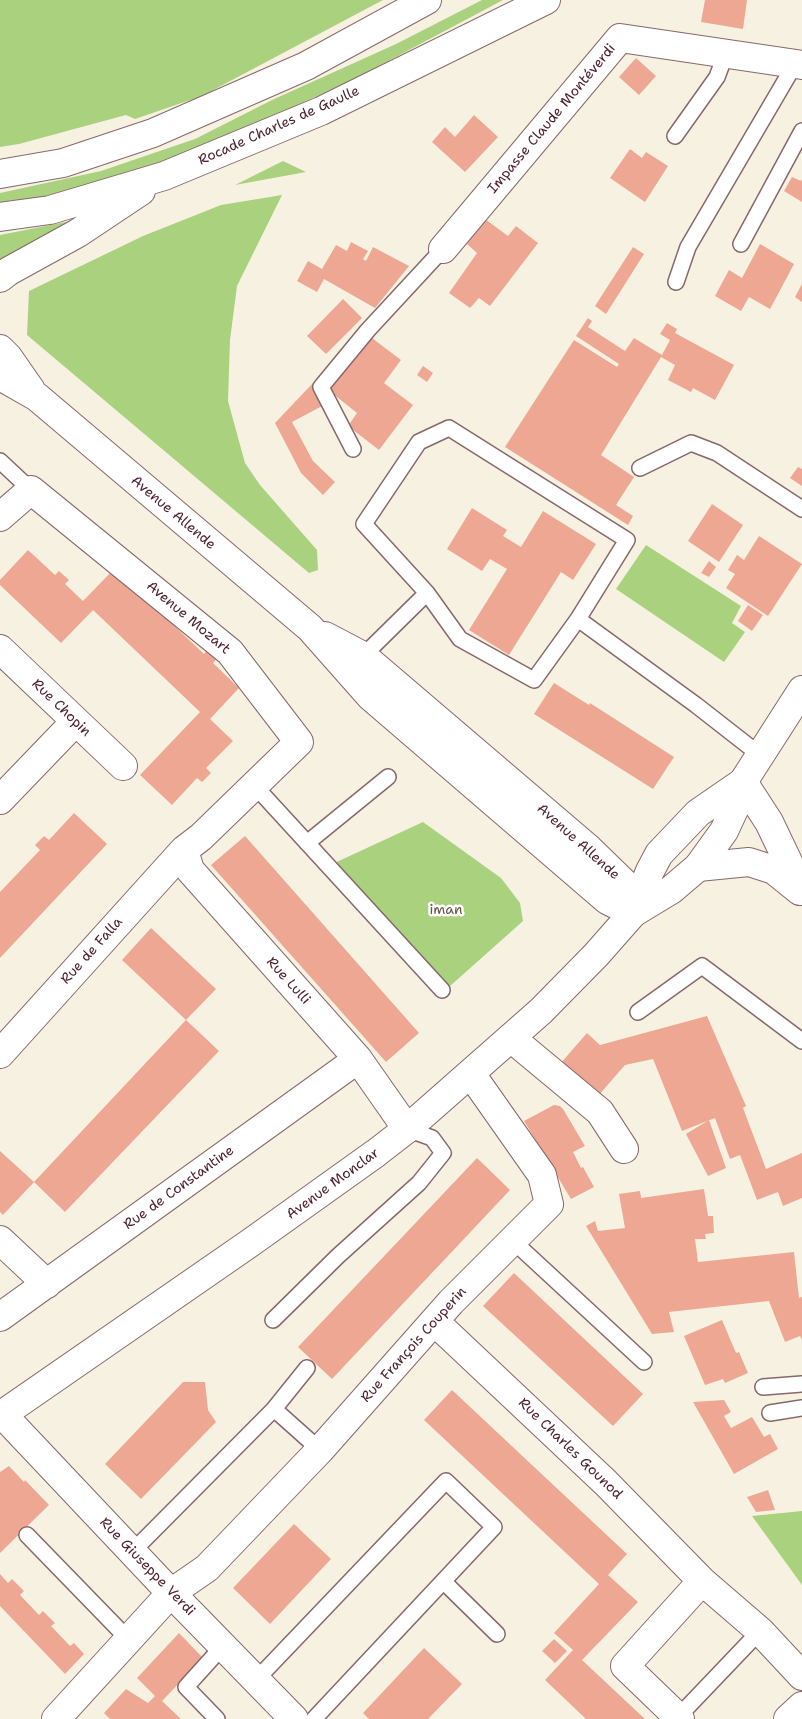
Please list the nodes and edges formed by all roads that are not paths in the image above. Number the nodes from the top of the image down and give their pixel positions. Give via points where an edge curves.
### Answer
1 (427, 0) edge
2 (546, 0) edge
3 (726, 53) junction
4 (799, 64) edge
5 (802, 131) edge
6 (675, 136) dead end
7 (0, 174) edge
8 (164, 176) junction
9 (0, 217) edge
10 (741, 244) dead end
11 (443, 249) joint
12 (0, 278) edge
13 (676, 282) dead end
14 (0, 349) edge
15 (0, 376) edge
16 (37, 398) junction
17 (353, 449) dead end
18 (0, 461) edge
19 (640, 468) dead end
20 (32, 490) junction
21 (802, 509) edge
22 (0, 517) edge
23 (427, 593) junction
24 (578, 618) junction
25 (310, 628) junction
26 (0, 649) edge
27 (363, 656) junction
28 (802, 690) edge
29 (75, 722) junction
30 (760, 755) junction
31 (123, 766) dead end
32 (388, 777) dead end
33 (744, 782) junction
34 (254, 785) junction
35 (0, 800) edge
36 (192, 843) junction
37 (307, 843) junction
38 (698, 867) junction
39 (802, 892) edge
40 (633, 913) junction
41 (442, 990) dead end
42 (638, 1012) dead end
43 (510, 1038) junction
44 (802, 1041) edge
45 (0, 1054) edge
46 (358, 1059) junction
47 (471, 1074) junction
48 (408, 1129) junction
49 (624, 1149) dead end
50 (0, 1240) edge
51 (512, 1240) junction
52 (48, 1284) junction
53 (0, 1317) edge
54 (273, 1320) dead end
55 (434, 1321) junction
56 (644, 1362) dead end
57 (307, 1368) dead end
58 (802, 1384) edge
59 (763, 1387) dead end
60 (802, 1408) edge
61 (274, 1409) junction
62 (770, 1412) dead end
63 (1, 1415) edge
64 (320, 1450) junction
65 (27, 1535) dead end
66 (132, 1552) junction
67 (702, 1581) junction
68 (444, 1582) junction
69 (171, 1593) junction
70 (760, 1632) junction
71 (497, 1634) dead end
72 (128, 1639) junction
73 (223, 1646) junction
74 (802, 1676) edge
75 (256, 1680) junction
76 (802, 1706) edge
77 (69, 1714) edge
78 (679, 1718) edge
79 (217, 1719) edge
80 (294, 1719) edge
81 (314, 1719) edge
82 (788, 1719) edge

1 - 7 street via 306,66 154,134 63,163
2 - 8 street, Rocade Charles de Gaulle via 321,111
3 - 4 street, Impasse Claude Montéverdi
3 - 6 lane via 717,77
3 - 11 street, Impasse Claude Montéverdi via 620,38
4 - 13 lane via 688,246
5 - 10 lane
8 - 9 street, Rocade Charles de Gaulle via 50,210
8 - 12 street via 78,233
11 - 17 lane via 368,330 321,387
14 - 16 street, Avenue Allende
15 - 16 street, Avenue Allende
16 - 25 street, Avenue Allende
18 - 20 lane
19 - 21 lane via 691,442 716,453
20 - 22 street
20 - 34 street, Avenue Mozart via 230,652 299,742
23 - 24 lane via 460,639 534,680
23 - 24 lane via 364,524 419,442 449,428 627,540
23 - 27 lane
24 - 30 lane
25 - 27 street, Avenue Allende
25 - 40 street, Avenue Allende via 370,697 592,888
26 - 29 street, Rue Chopin
27 - 40 street, Avenue Allende via 589,849 624,884
28 - 30 street, Avenue Monclar
29 - 31 street, Rue Chopin
29 - 35 street
30 - 33 street, Avenue Monclar
32 - 37 lane
33 - 38 street, Avenue Monclar via 724,831
33 - 39 street via 769,822
33 - 40 street, Avenue Monclar via 698,813 659,854
34 - 36 street, Avenue Mozart
34 - 37 lane
36 - 45 street, Rue de Falla
36 - 46 street, Rue Lulli via 190,870
37 - 41 lane
38 - 39 street via 749,862 774,870
38 - 40 street, Avenue Monclar via 671,890
40 - 43 street, Avenue Monclar via 541,1011
42 - 44 lane via 702,966
43 - 47 street, Avenue Monclar
43 - 49 street via 600,1112
46 - 48 street, Rue Lulli
46 - 52 street, Rue de Constantine
47 - 48 street, Avenue Monclar
47 - 51 street, Rue François Couperin via 542,1175 549,1204
48 - 54 lane via 432,1138 443,1153 419,1182
48 - 63 street, Avenue Monclar via 258,1238
50 - 52 street
51 - 55 street, Rue François Couperin
51 - 56 lane
52 - 53 street, Rue de Constantine
55 - 64 street, Rue François Couperin
55 - 67 street, Rue Charles Gounod via 606,1483
57 - 61 lane
58 - 59 lane
60 - 62 lane
61 - 64 lane
61 - 66 lane
63 - 66 street, Rue Giuseppe Verdi
64 - 69 street, Rue François Couperin via 207,1568
65 - 72 lane
66 - 69 street, Rue Giuseppe Verdi
67 - 70 street, Rue Charles Gounod
67 - 78 street via 625,1666
68 - 71 lane
68 - 75 lane via 494,1527 446,1482
68 - 81 lane
69 - 72 street, Rue François Couperin
69 - 73 street, Rue Giuseppe Verdi
70 - 74 street, Rue Charles Gounod
70 - 78 lane
72 - 77 street, Rue François Couperin
73 - 75 street, Rue Giuseppe Verdi
73 - 79 lane via 186,1687
75 - 80 street, Rue Giuseppe Verdi
76 - 82 street

